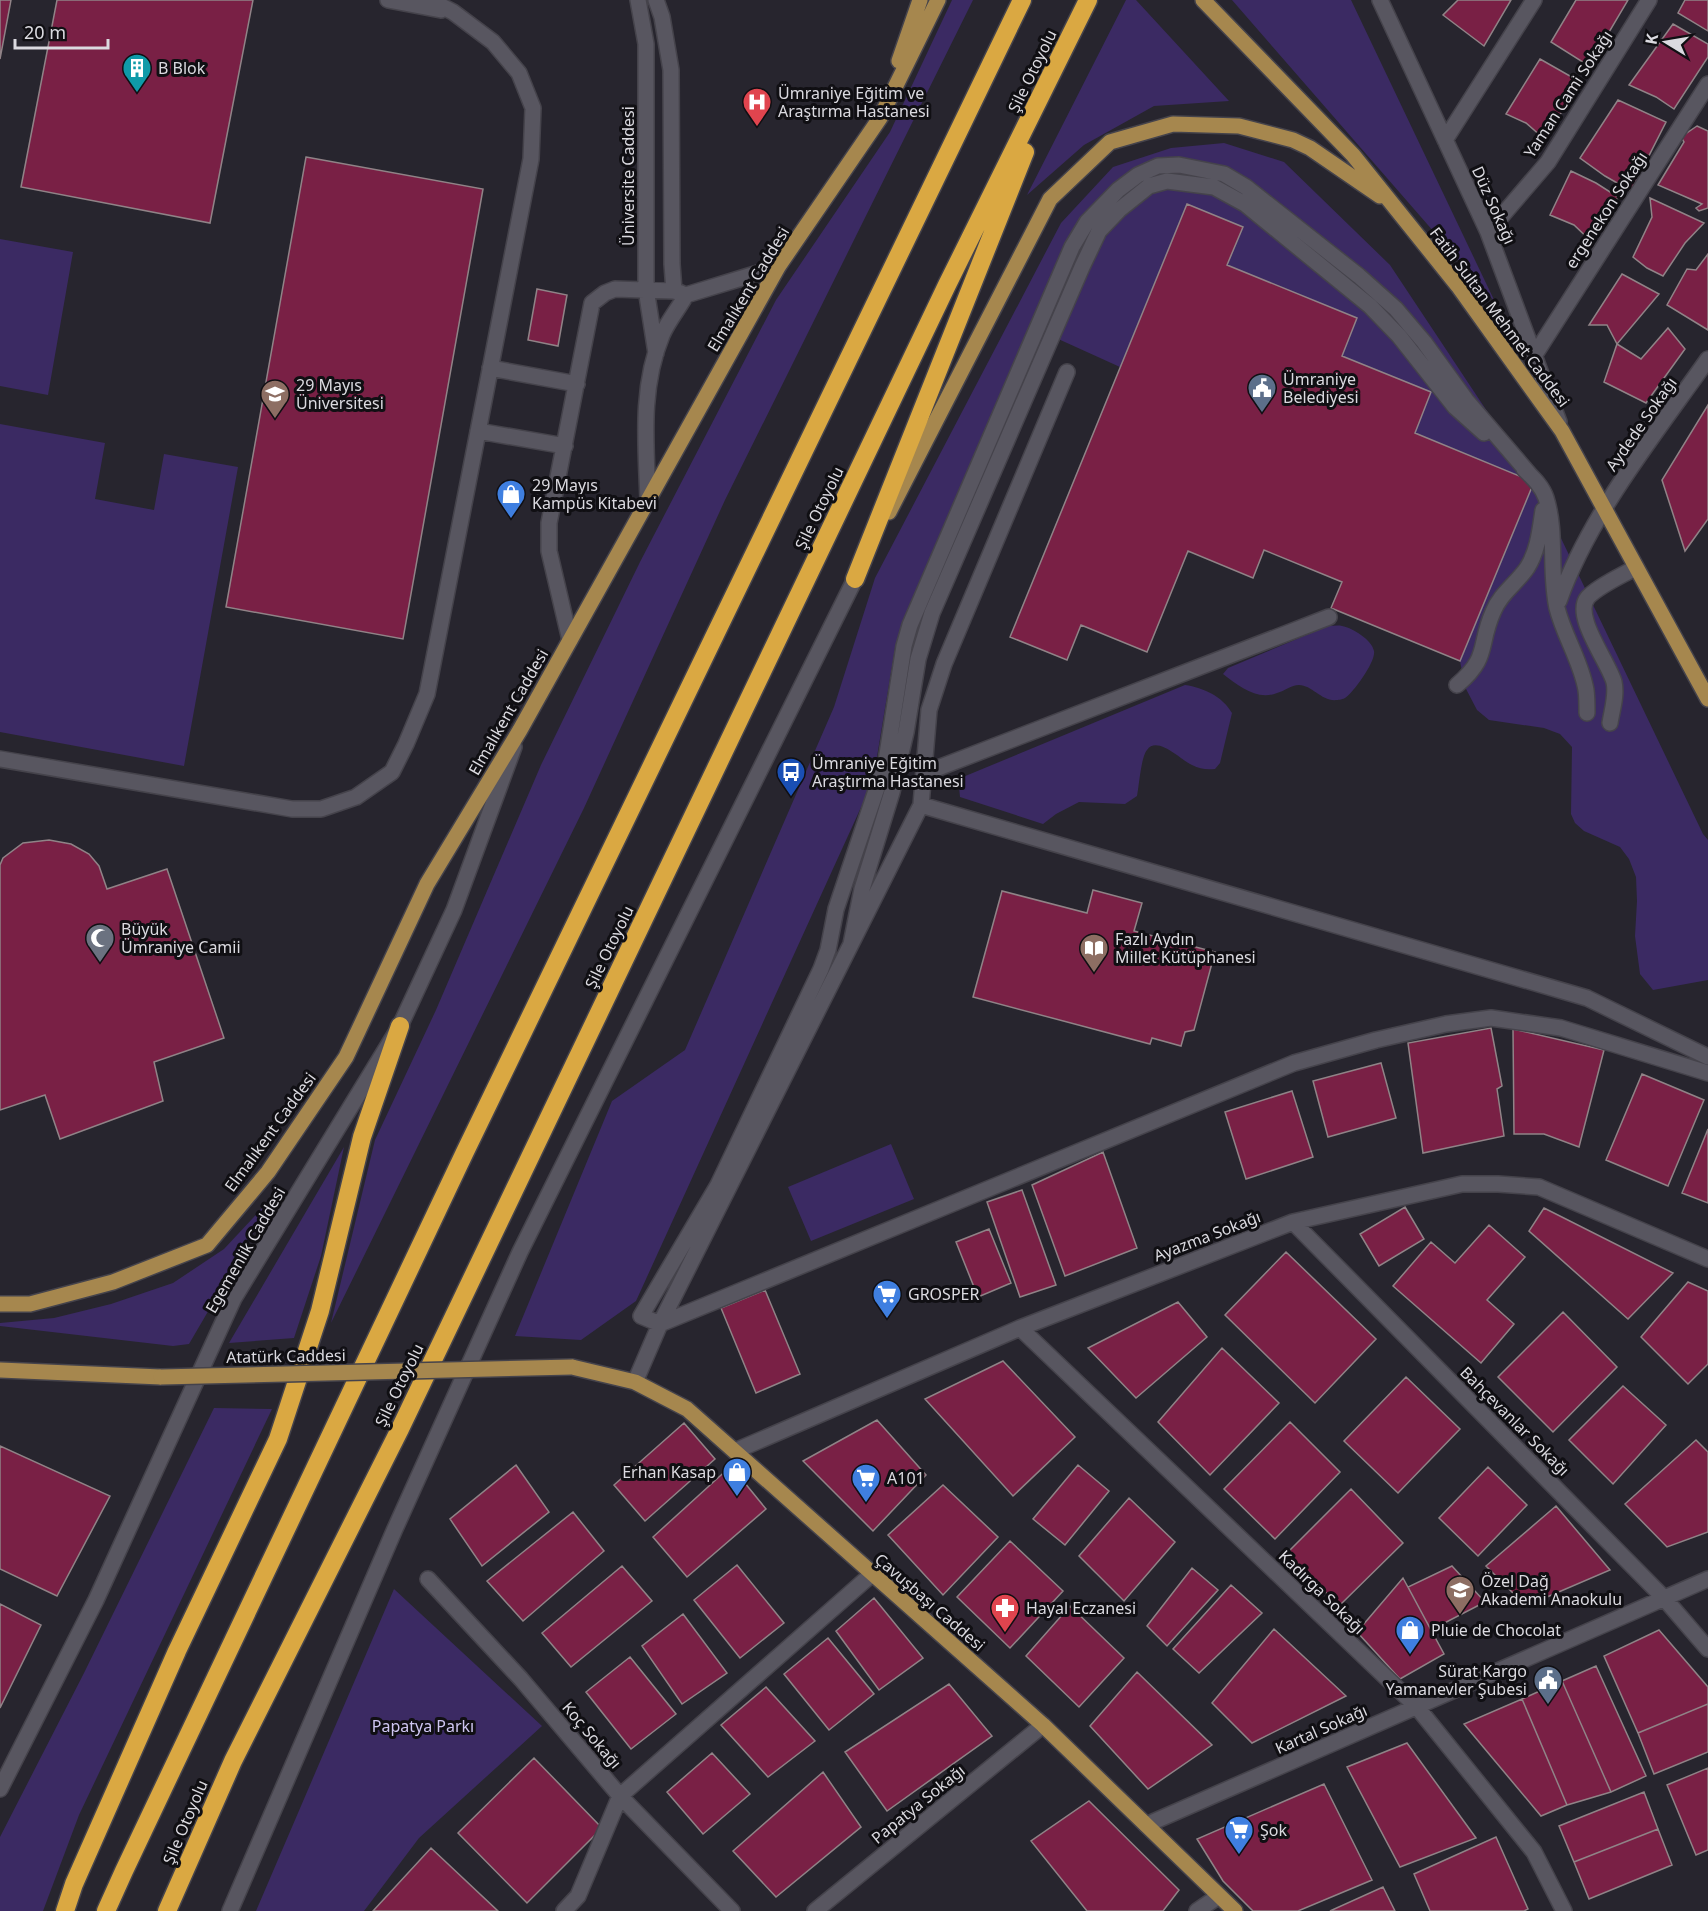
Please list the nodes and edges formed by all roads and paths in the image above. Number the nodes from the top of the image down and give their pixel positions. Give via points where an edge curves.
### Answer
1 (388, 0) edge
2 (430, 0) edge
3 (638, 0) edge
4 (656, 0) edge
5 (920, 0) edge
6 (938, 0) edge
7 (1088, 0) edge
8 (1203, 0) edge
9 (1380, 0) edge
10 (1534, 0) edge
11 (1649, 0) edge
12 (1021, 2) edge
13 (453, 12) junction
14 (1073, 31) junction
15 (1708, 84) edge
16 (880, 118) junction
17 (1445, 140) junction
18 (1394, 206) junction
19 (1488, 232) junction
20 (778, 267) junction
21 (646, 290) junction
22 (680, 293) junction
23 (656, 353) junction
24 (1534, 356) junction
25 (1708, 359) edge
26 (490, 368) junction
27 (1067, 372) dead end
28 (577, 384) junction
29 (478, 431) junction
30 (1562, 431) junction
31 (565, 446) junction
32 (1531, 476) junction
33 (1545, 497) junction
34 (648, 500) junction
35 (1604, 509) junction
36 (1635, 568) junction
37 (855, 579) junction
38 (1557, 606) junction
39 (1329, 616) dead end
40 (570, 640) junction
41 (1457, 685) dead end
42 (1708, 696) edge
43 (1587, 713) dead end
44 (1610, 723) dead end
45 (520, 730) junction
46 (0, 759) edge
47 (925, 773) junction
48 (921, 805) junction
49 (851, 944) junction
50 (400, 1026) junction
51 (1708, 1057) edge
52 (1708, 1073) edge
53 (1293, 1222) junction
54 (1708, 1259) edge
55 (0, 1304) edge
56 (660, 1324) junction
57 (1020, 1328) junction
58 (572, 1367) joint
59 (0, 1370) edge
60 (635, 1382) junction
61 (735, 1451) junction
62 (872, 1574) junction
63 (428, 1579) dead end
64 (1708, 1579) edge
65 (1664, 1598) junction
66 (1708, 1649) edge
67 (1417, 1707) junction
68 (1043, 1725) junction
69 (0, 1789) edge
70 (620, 1796) junction
71 (1146, 1825) junction
72 (1219, 1896) junction
73 (65, 1911) edge
74 (106, 1911) edge
75 (167, 1911) edge
76 (230, 1911) edge
77 (564, 1911) edge
78 (732, 1911) edge
79 (815, 1911) edge
80 (1197, 1911) edge
81 (1235, 1911) edge
82 (1564, 1911) edge

1 - 13 street
2 - 13 street
3 - 21 street, Üniversite Caddesi via 646,44
4 - 22 street via 671,70
5 - 16 main road
6 - 16 main road, Elmalıkent Caddesi
7 - 14 highway, Şile Otoyolu
8 - 18 main road, Fatih Sultan Mehmet Caddesi via 1353,155
9 - 17 street, Düz Sokağı
10 - 17 street
11 - 19 street, Yaman Cami Sokağı via 1548,162
12 - 74 highway, Şile Otoyolu via 464,1154
13 - 26 street via 493,42 519,73 533,108 531,159
14 - 37 highway
14 - 75 highway, Şile Otoyolu via 947,285 400,1429 232,1761
15 - 24 street, ergenekon Sokağı
16 - 20 main road, Elmalıkent Caddesi
17 - 19 street, Düz Sokağı
18 - 30 main road, Fatih Sultan Mehmet Caddesi via 1458,286
18 - 37 main road via 1310,148 1239,126 1173,124 1110,142 1050,199
19 - 24 street, Düz Sokağı
20 - 22 street
20 - 34 main road, Elmalıkent Caddesi
21 - 22 street
21 - 23 street, Üniversite Caddesi
21 - 28 street via 615,289 592,303
22 - 23 street
23 - 34 street via 645,413
24 - 30 street, Düz Sokağı
25 - 35 street, Aydede Sokağı
26 - 28 street
26 - 29 street
27 - 47 street via 944,664 929,710
28 - 31 street
29 - 31 street
29 - 46 street via 427,694 392,771 356,797 321,809 292,809
30 - 35 main road, Fatih Sultan Mehmet Caddesi
31 - 40 street via 549,523 549,551
32 - 33 street
32 - 49 street via 1455,407 1370,306 1245,204 1214,187 1167,181 1149,186 1099,231 932,612 918,659 892,792 861,889
32 - 56 street via 1396,309 1246,186 1224,174 1179,165 1158,166 1118,190 1087,222 1072,248 910,625 886,761 836,909 828,950 718,1185 641,1316
33 - 38 street via 1550,514
33 - 41 street via 1533,557 1492,613 1476,667
34 - 40 main road, Elmalıkent Caddesi
35 - 36 main road, Fatih Sultan Mehmet Caddesi
35 - 38 street, Aydede Sokağı
36 - 42 main road, Fatih Sultan Mehmet Caddesi
36 - 44 street via 1588,597 1583,605 1588,628 1615,684
37 - 76 street via 520,1252
38 - 43 street via 1580,668
39 - 47 street
40 - 45 main road, Elmalıkent Caddesi
45 - 50 street, Egemenlik Caddesi via 454,910
45 - 55 main road, Elmalıkent Caddesi via 427,884 346,1057 268,1172 207,1245 113,1282 30,1304
47 - 48 street
48 - 49 street
48 - 51 street via 1587,998
49 - 56 street
50 - 69 street, Egemenlik Caddesi via 234,1298 96,1600
50 - 73 highway via 362,1137 320,1311 278,1438 177,1650
52 - 56 street via 1561,1028 1491,1018 1376,1040 1294,1063
53 - 54 street, Ayazma Sokağı via 1462,1184 1539,1187
53 - 57 street, Ayazma Sokağı
53 - 65 street, Bahçevanlar Sokağı
56 - 60 street
57 - 61 street, Ayazma Sokağı
57 - 67 street, Kadırga Sokağı
58 - 59 main road, Atatürk Caddesi, bridge via 161,1377
58 - 60 main road, Çavuşbaşı Caddesi
60 - 61 main road, Çavuşbaşı Caddesi via 687,1408
61 - 62 main road, Çavuşbaşı Caddesi
62 - 68 main road, Çavuşbaşı Caddesi
62 - 70 street
63 - 70 street, Koç Sokağı via 521,1679
64 - 65 street, Kartal Sokağı
65 - 66 street, Bahçevanlar Sokağı
65 - 67 street, Kartal Sokağı
67 - 71 street, Kartal Sokağı
67 - 82 street, Kadırga Sokağı via 1534,1852
68 - 71 main road, Çavuşbaşı Caddesi
68 - 79 street, Papatya Sokağı
70 - 77 street via 578,1896
70 - 78 street, Koç Sokağı
71 - 72 main road, Çavuşbaşı Caddesi
72 - 80 street
72 - 81 main road, Çavuşbaşı Caddesi

